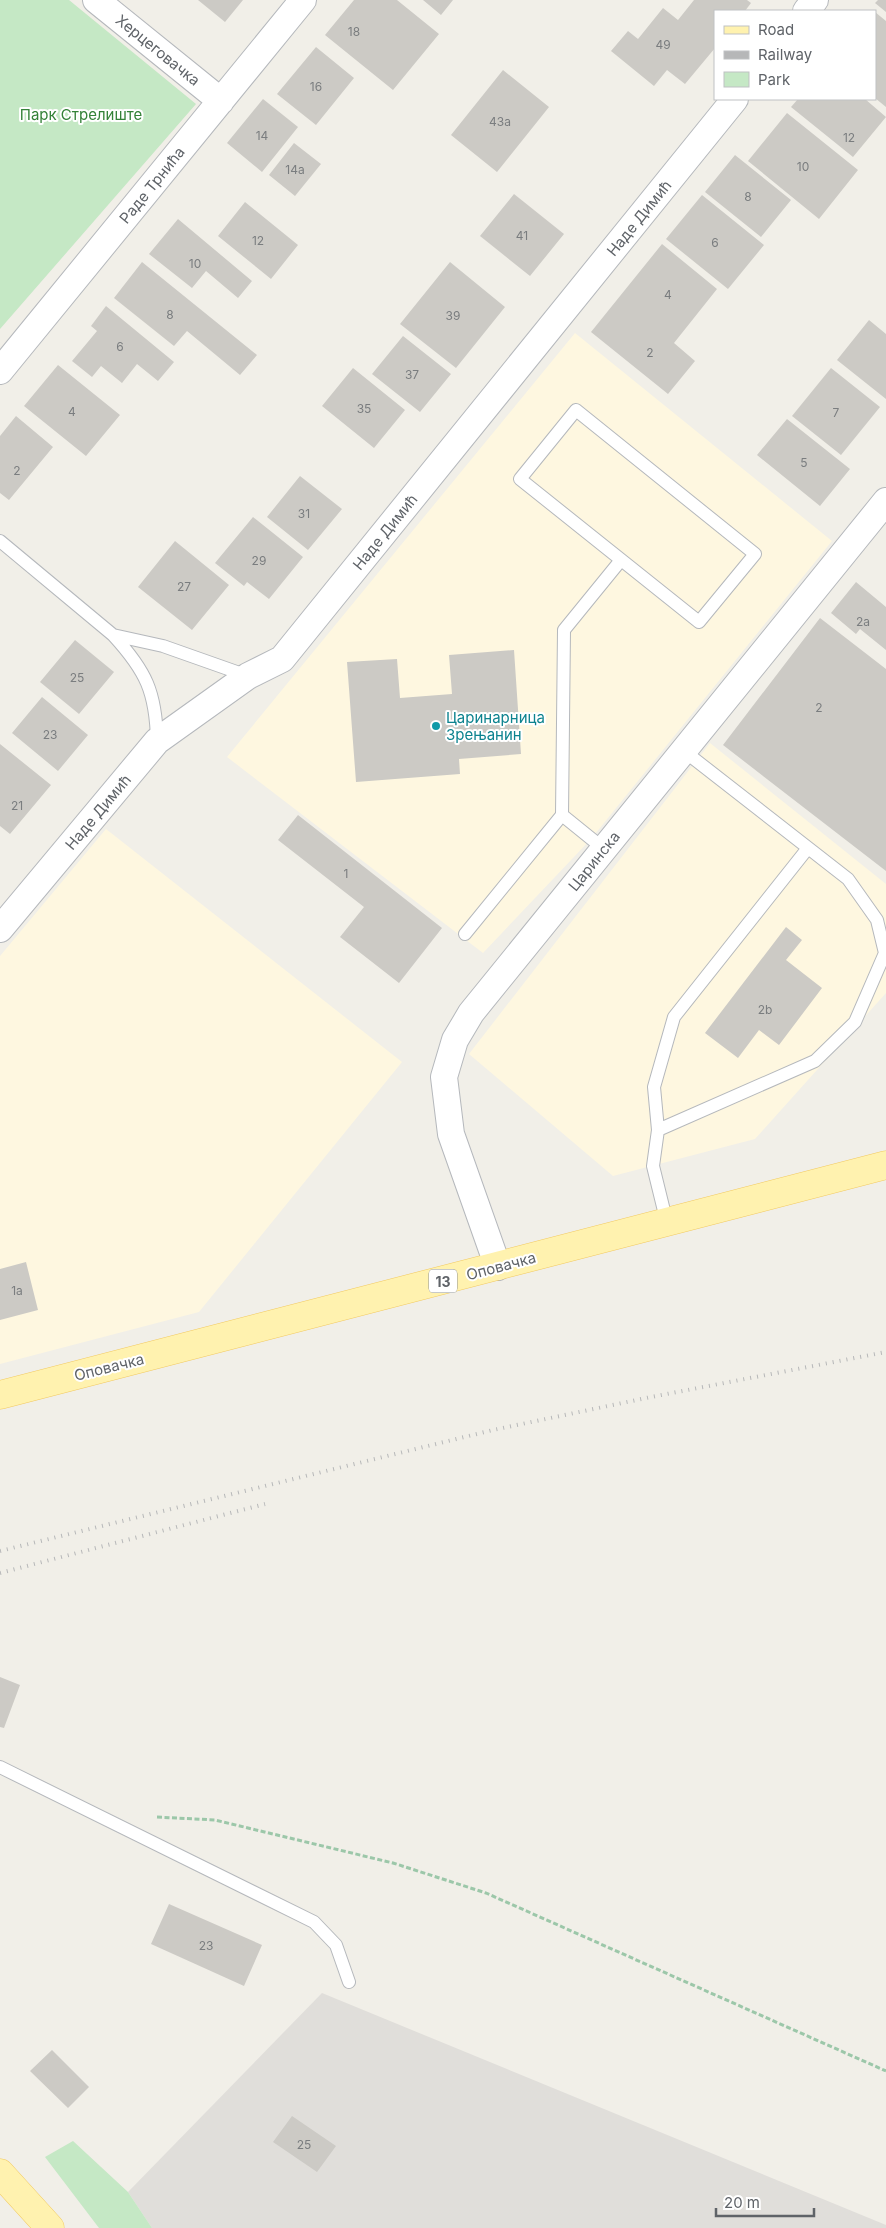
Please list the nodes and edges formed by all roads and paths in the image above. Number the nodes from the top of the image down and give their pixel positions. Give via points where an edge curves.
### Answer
1 (96, 0) edge
2 (303, 0) edge
3 (815, 0) edge
4 (807, 10) edge
5 (734, 100) edge
6 (221, 101) junction
7 (0, 371) edge
8 (886, 501) edge
9 (0, 541) edge
10 (622, 560) junction
11 (113, 635) junction
12 (248, 676) junction
13 (157, 741) junction
14 (684, 750) junction
15 (562, 815) junction
16 (808, 848) junction
17 (604, 849) junction
18 (0, 929) edge
19 (466, 934) dead end
20 (658, 1130) junction
21 (886, 1165) edge
22 (667, 1223) junction
23 (498, 1267) junction
24 (0, 1395) edge
25 (0, 1767) edge
26 (151, 1816) dead end
27 (348, 1982) dead end
28 (886, 2071) edge
29 (0, 2173) edge
30 (50, 2228) edge

1 - 6 street, Херцеговачка
2 - 6 street, Раде Трнића
3 - 4 street
5 - 12 street, Наде Димић via 282,659
6 - 7 street, Раде Трнића
8 - 14 street, Царинска
9 - 11 lane
10 - 10 lane via 520,479 576,410 755,554 699,622
10 - 15 lane via 564,630
11 - 12 lane via 163,646
11 - 13 lane via 133,656 147,680 156,712
12 - 13 street, Наде Димић
13 - 18 street, Наде Димић
14 - 16 lane
14 - 17 street, Царинска
15 - 17 lane
15 - 19 lane
16 - 20 lane via 674,1017 654,1087
16 - 20 lane via 848,879 877,920 885,953 855,1022 816,1060
17 - 23 street, Царинска via 471,1013 455,1040 444,1077 451,1134
20 - 22 lane via 653,1166
21 - 22 main road, Оповачка / 13
22 - 23 main road, Оповачка / 13
23 - 24 main road, Оповачка / 13
25 - 27 lane via 314,1922 336,1945
26 - 28 path via 215,1820 393,1863 486,1893
29 - 30 main road

